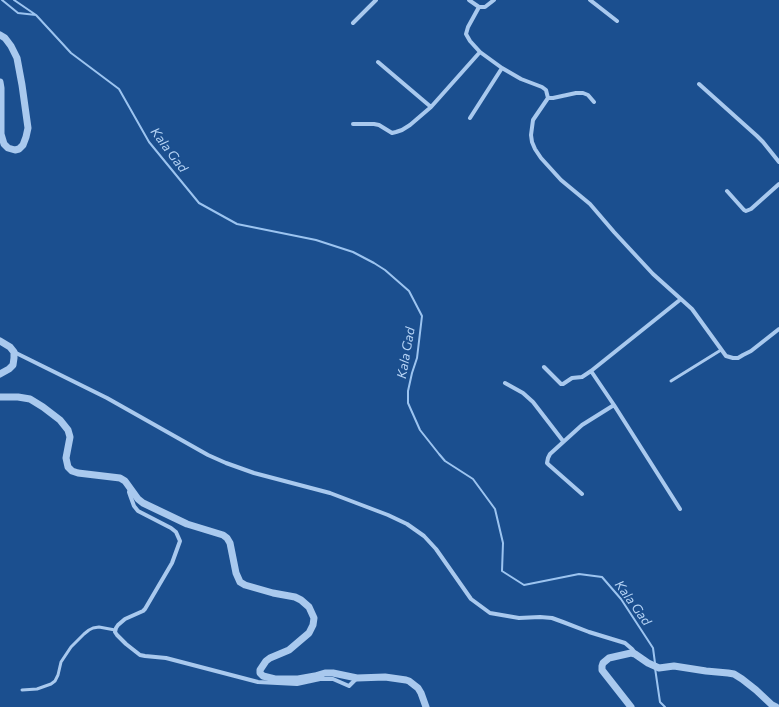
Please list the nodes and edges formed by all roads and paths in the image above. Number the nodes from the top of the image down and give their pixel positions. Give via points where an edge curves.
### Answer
1 (376, 0) edge
2 (469, 0) edge
3 (494, 0) edge
4 (590, 0) edge
5 (479, 7) junction
6 (617, 21) dead end
7 (353, 23) dead end
8 (0, 35) edge
9 (480, 52) junction
10 (378, 62) dead end
11 (502, 68) junction
12 (0, 82) edge
13 (698, 84) dead end
14 (548, 98) junction
15 (594, 102) dead end
16 (431, 107) junction
17 (470, 118) dead end
18 (353, 124) dead end
19 (779, 162) edge
20 (779, 184) edge
21 (727, 191) dead end
22 (681, 299) junction
23 (779, 329) edge
24 (0, 341) edge
25 (721, 350) junction
26 (14, 352) junction
27 (544, 366) dead end
28 (591, 371) junction
29 (0, 374) edge
30 (671, 381) dead end
31 (505, 383) dead end
32 (0, 397) edge
33 (614, 405) junction
34 (564, 441) junction
35 (130, 489) junction
36 (582, 494) dead end
37 (680, 509) dead end
38 (115, 630) junction
39 (635, 654) junction
40 (357, 678) junction
41 (22, 690) dead end
42 (773, 706) edge
43 (426, 707) edge
44 (631, 707) edge

1 - 7 street
2 - 5 street
3 - 5 street via 485,7
4 - 6 street
5 - 9 street via 466,34
8 - 12 street via 11,46 17,58 22,85 28,128 23,145 19,149 8,148 1,134
9 - 11 street
9 - 16 street
10 - 16 street
11 - 14 street via 542,87 546,90
11 - 17 street
13 - 19 street via 757,136
14 - 15 street via 583,93
14 - 22 street via 533,120 531,135 535,149 561,180 590,204 653,274
16 - 18 street via 410,125 392,133 379,125
20 - 21 street via 746,211
22 - 25 street via 702,321
22 - 28 street
23 - 25 street via 738,358 730,358
24 - 26 street
25 - 30 lane
26 - 29 street via 13,365
26 - 39 street via 107,398 226,463 330,493 407,524 424,536 436,549 471,599 490,613 519,618 552,618 625,643
27 - 28 street via 561,384
28 - 33 street
31 - 34 street via 533,402
32 - 35 street via 30,399 60,420 68,430 70,438 66,458 72,471 120,478
33 - 34 street
33 - 37 street
34 - 36 street via 550,454 547,463
35 - 38 street via 134,506 138,511 171,528 180,541 172,562 143,611 125,619
35 - 40 street via 138,499 152,508 227,538 240,582 272,593 295,597 309,607 314,618 309,633 289,650 266,661 260,670 263,676 298,679 333,673
38 - 40 street via 126,644 145,656 166,658 258,682 297,684 333,679 349,686
38 - 41 lane via 93,628 79,638 65,656 55,681 36,689
39 - 42 street via 659,668 674,666 734,674
39 - 44 street via 609,658 602,666 604,674
40 - 43 street via 385,677 409,681 418,688

